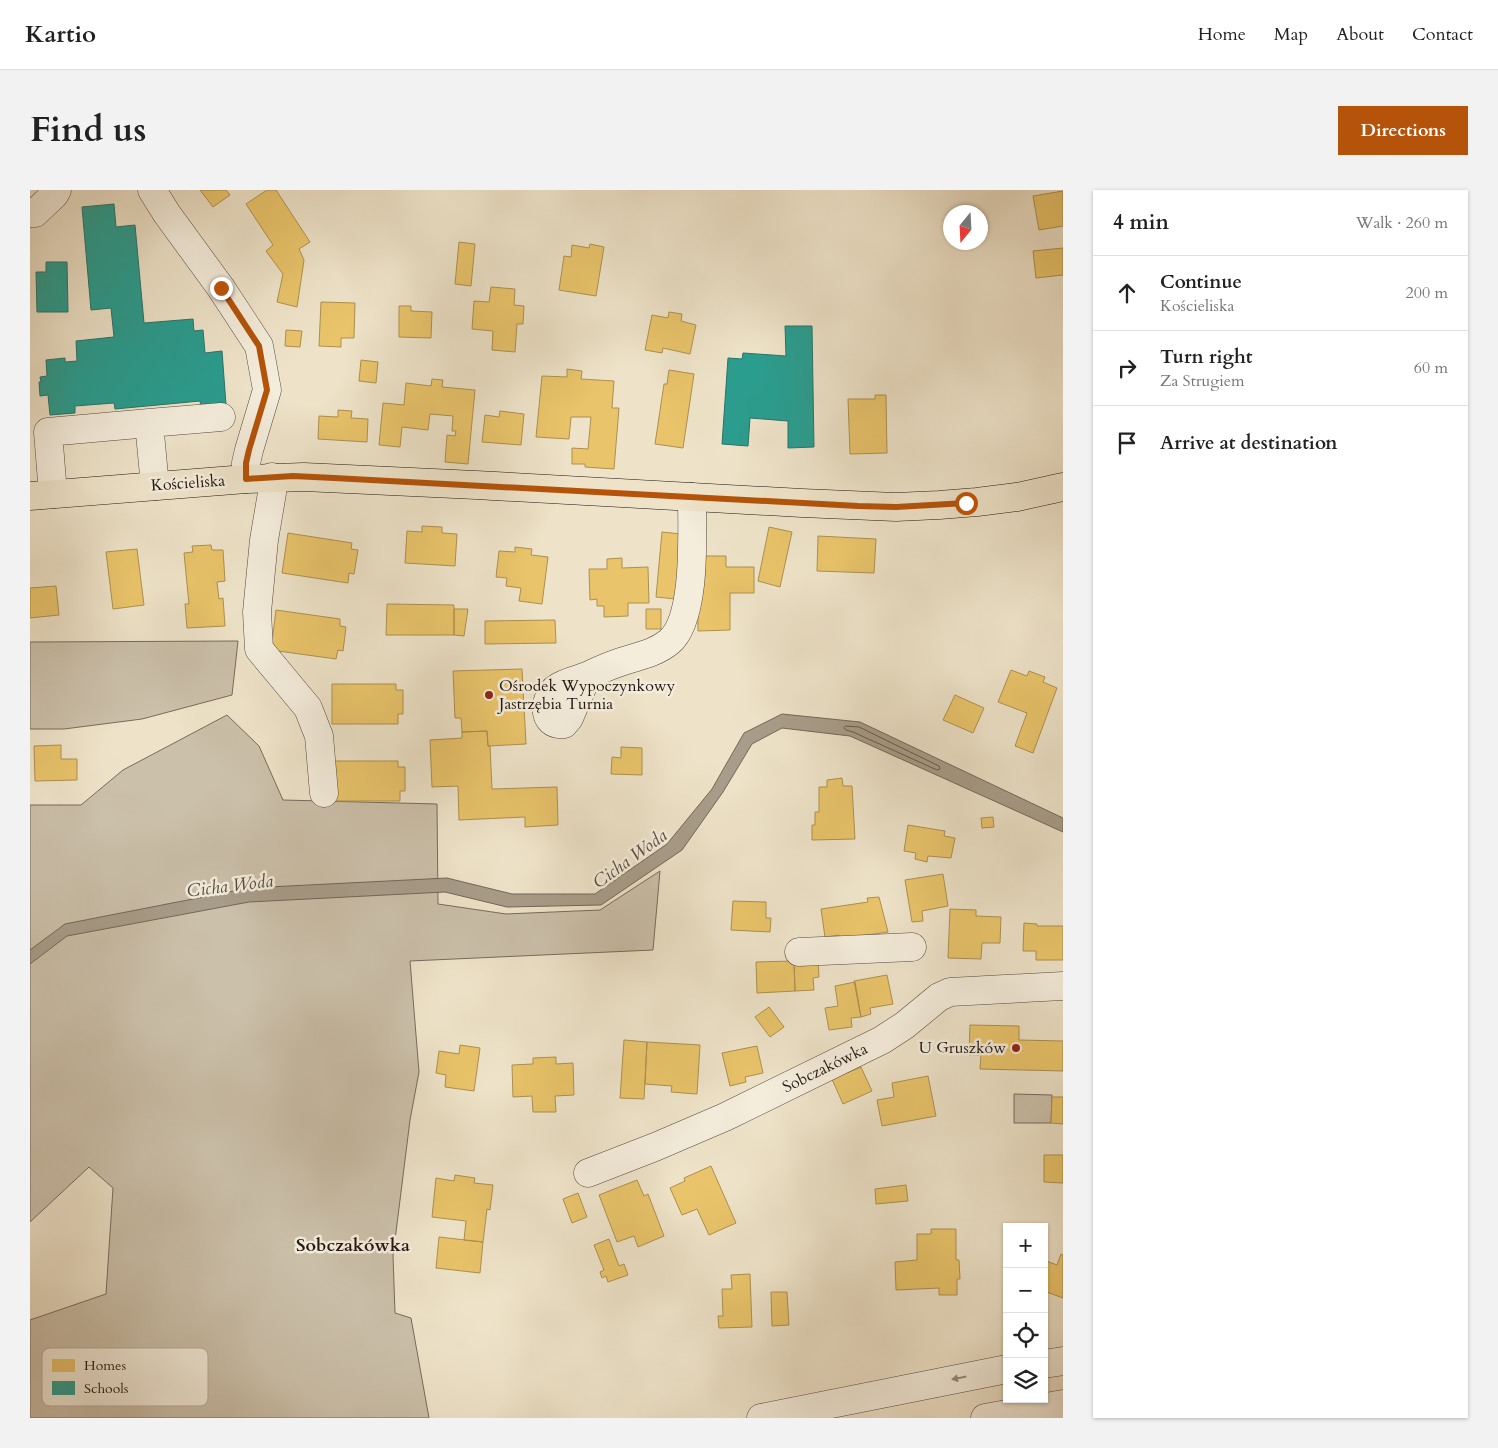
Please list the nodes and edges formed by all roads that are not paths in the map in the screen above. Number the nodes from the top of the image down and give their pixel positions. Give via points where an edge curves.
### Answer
1 (57, 190) edge
2 (152, 190) edge
3 (30, 212) edge
4 (221, 417) dead end
5 (149, 423) junction
6 (259, 478) junction
7 (155, 486) junction
8 (1063, 487) edge
9 (42, 495) edge
10 (692, 497) junction
11 (587, 676) dead end
12 (324, 793) dead end
13 (912, 948) dead end
14 (799, 952) dead end
15 (1063, 986) edge
16 (588, 1173) dead end
17 (1063, 1361) edge
18 (1048, 1363) edge
19 (1003, 1370) edge
20 (1063, 1404) edge
21 (761, 1418) edge
22 (985, 1418) edge

1 - 3 street via 35,213
2 - 6 street via 259,346 267,390 246,463
4 - 5 street
5 - 7 street
5 - 9 street via 48,432
6 - 7 main road, Kościeliska
6 - 10 main road, Kościeliska via 334,478
6 - 12 street via 272,493 256,612 259,649 308,708 319,736
7 - 9 main road, Kościeliska
8 - 10 main road, Kościeliska via 985,501 896,507
10 - 11 street via 690,578 684,618 678,631 669,642 645,655
13 - 14 street
15 - 16 street, Sobczakówka via 950,992 874,1044 725,1117
17 - 18 street
19 -> 21 street
20 - 22 street

